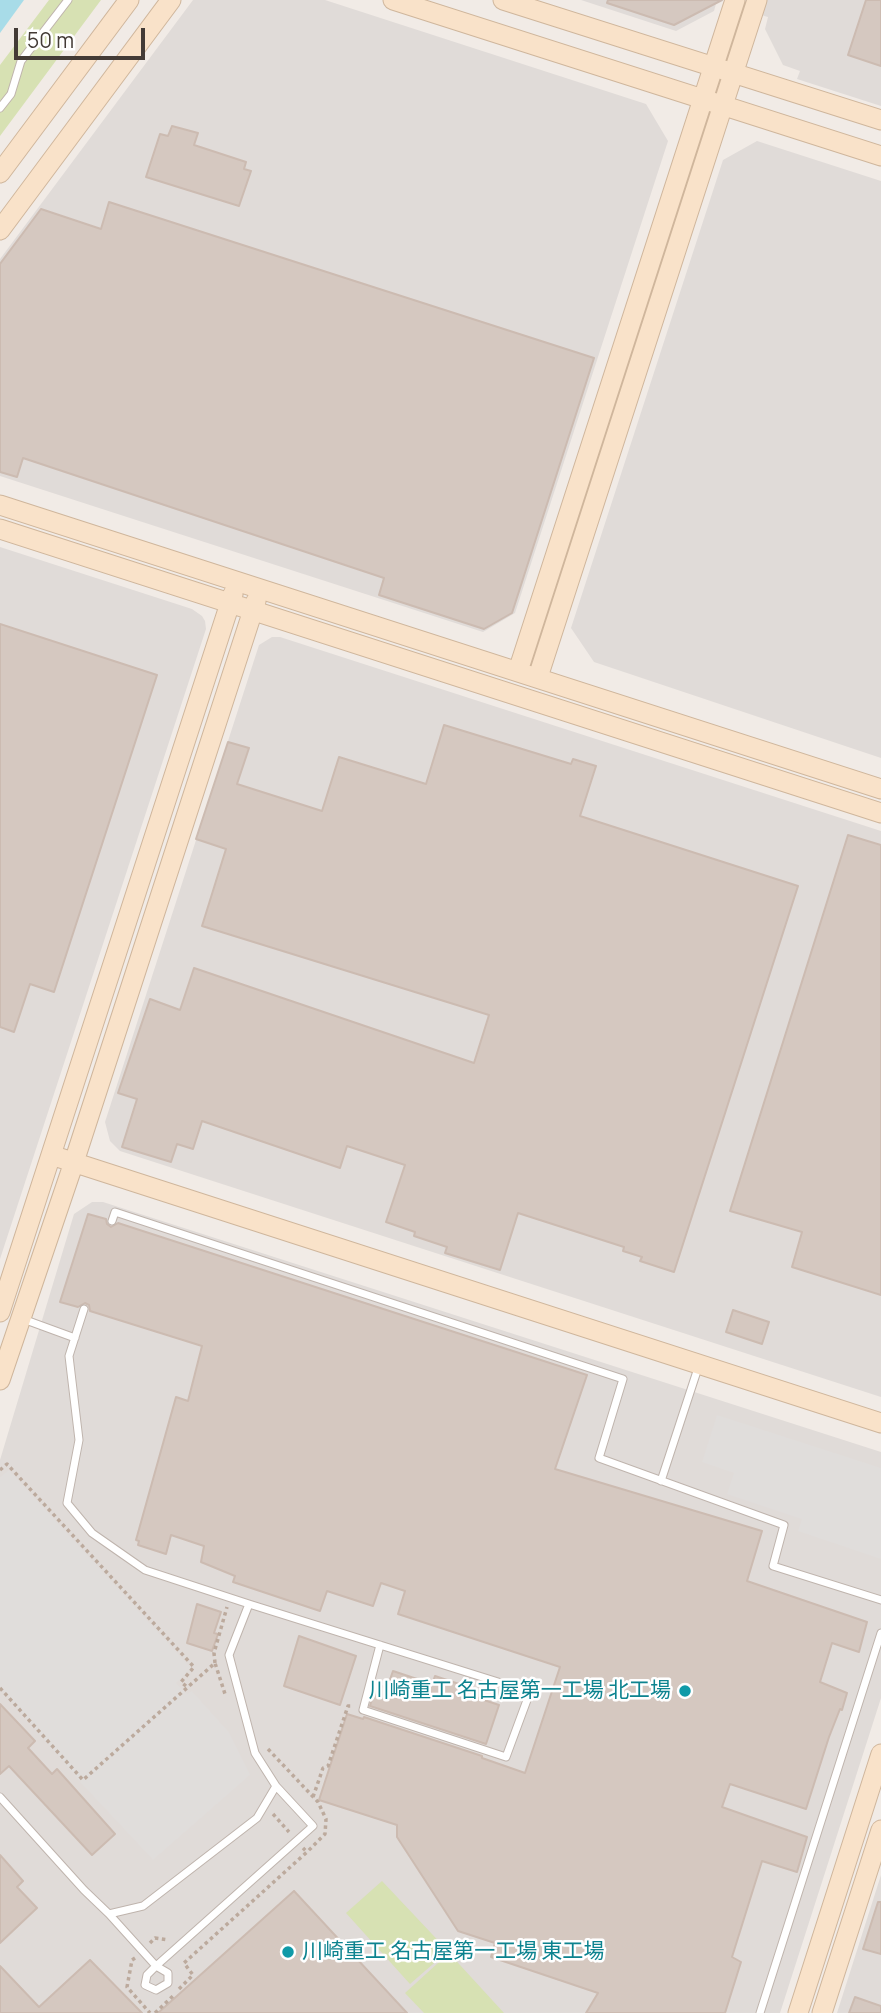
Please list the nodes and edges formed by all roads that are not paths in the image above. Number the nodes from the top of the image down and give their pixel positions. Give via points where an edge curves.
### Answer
1 (68, 0) edge
2 (129, 0) edge
3 (171, 0) edge
4 (393, 0) edge
5 (503, 0) edge
6 (735, 0) edge
7 (757, 0) edge
8 (714, 67) junction
9 (734, 73) junction
10 (703, 99) junction
11 (723, 105) junction
12 (0, 108) edge
13 (881, 120) edge
14 (881, 156) edge
15 (0, 173) edge
16 (0, 230) edge
17 (0, 505) edge
18 (0, 529) edge
19 (237, 582) junction
20 (259, 590) junction
21 (230, 604) junction
22 (252, 611) junction
23 (518, 671) junction
24 (538, 677) junction
25 (881, 789) edge
26 (881, 813) edge
27 (51, 1155) junction
28 (74, 1162) junction
29 (112, 1222) dead end
30 (84, 1309) dead end
31 (0, 1312) edge
32 (21, 1319) junction
33 (75, 1338) junction
34 (699, 1364) junction
35 (0, 1380) edge
36 (881, 1423) edge
37 (661, 1480) junction
38 (881, 1600) edge
39 (249, 1604) junction
40 (881, 1633) edge
41 (380, 1645) junction
42 (881, 1754) edge
43 (275, 1786) junction
44 (0, 1797) edge
45 (881, 1830) edge
46 (109, 1914) junction
47 (760, 2013) edge
48 (798, 2013) edge
49 (822, 2013) edge

1 - 12 lane via 21,61 11,94
2 - 15 street
3 - 16 street
4 - 10 street
5 - 8 street
6 - 8 street
7 - 9 street
8 - 9 street
8 - 10 street
9 - 11 street
9 - 13 street
10 - 11 street
10 - 23 street
11 - 14 street
11 - 24 street
17 - 19 street
18 - 21 street
19 - 20 street
19 - 21 street
20 - 22 street
20 - 23 street
21 - 22 street
21 - 27 street
22 - 26 street
22 - 28 street
23 - 24 street
24 - 25 street
27 - 28 street
27 - 31 street
28 - 32 street
28 - 34 street
29 - 37 lane via 115,1212 623,1379 599,1458
30 - 33 lane
31 - 32 lane
32 - 33 lane
32 - 35 street
33 - 39 lane via 69,1356 79,1440 67,1503 92,1533 145,1570
34 - 36 street
34 - 37 lane
37 - 38 lane via 783,1525 773,1566
39 - 41 lane
39 - 43 lane via 229,1655 255,1753
40 - 47 lane
41 - 41 lane via 530,1692 506,1757 363,1710
42 - 48 street
43 - 46 lane via 257,1818 143,1906
43 - 46 lane via 313,1826 156,1966
44 - 46 lane
45 - 49 street

